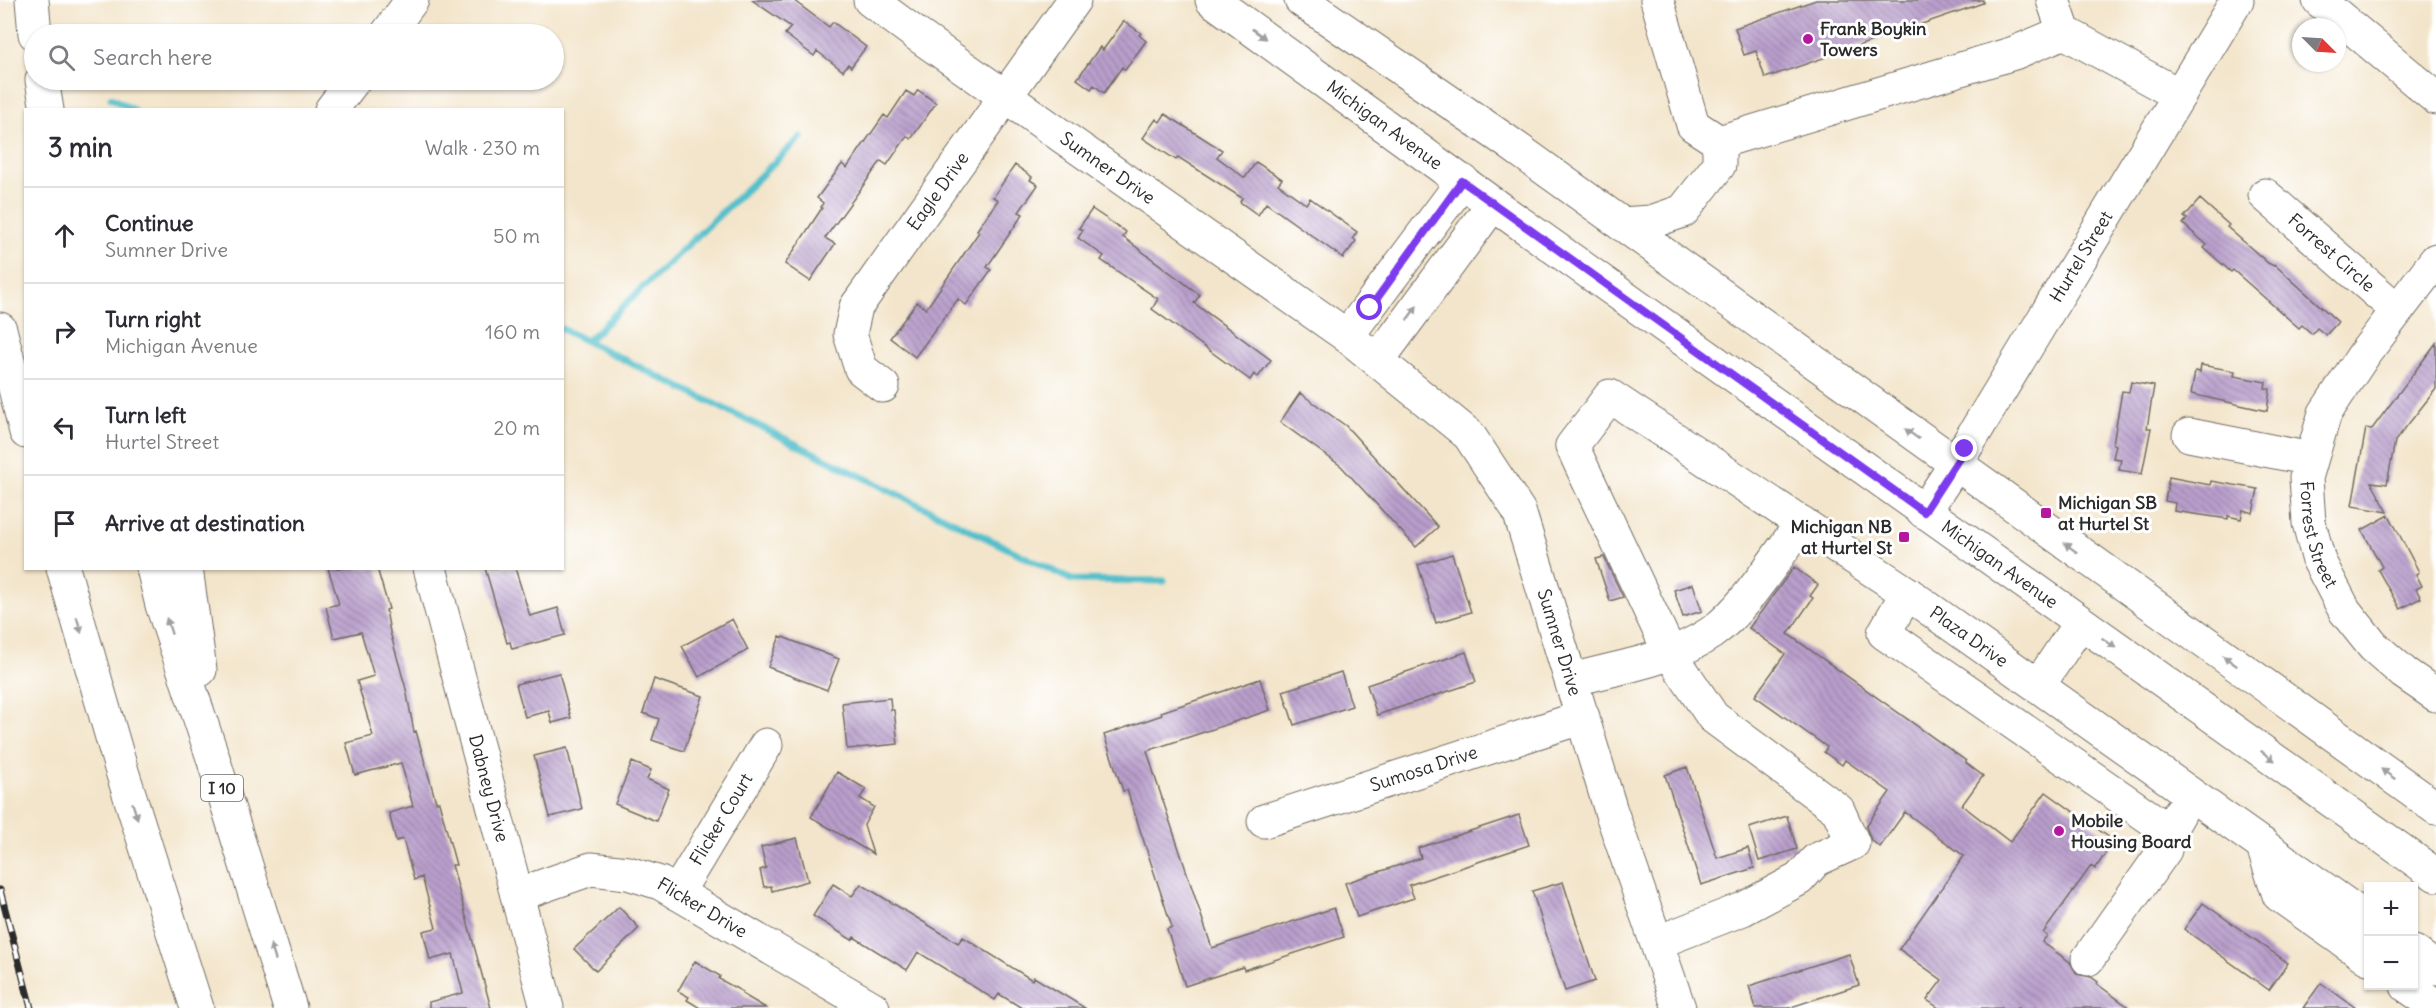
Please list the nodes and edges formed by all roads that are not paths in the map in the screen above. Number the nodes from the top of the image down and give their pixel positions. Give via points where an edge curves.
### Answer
1 (32, 0) edge
2 (412, 0) edge
3 (870, 0) edge
4 (1074, 0) edge
5 (1212, 0) edge
6 (1301, 0) edge
7 (1657, 0) edge
8 (2053, 0) edge
9 (2237, 0) edge
10 (2319, 0) edge
11 (34, 24) edge
12 (394, 24) edge
13 (2064, 32) junction
14 (44, 90) edge
15 (346, 90) edge
16 (2179, 95) junction
17 (1006, 97) junction
18 (2436, 98) edge
19 (47, 108) edge
20 (333, 108) edge
21 (1719, 142) junction
22 (1462, 181) junction
23 (2265, 195) dead end
24 (1493, 204) junction
25 (1621, 224) junction
26 (2436, 260) edge
27 (2397, 310) junction
28 (0, 329) edge
29 (1347, 336) junction
30 (1378, 360) junction
31 (883, 386) dead end
32 (24, 424) edge
33 (2189, 435) dead end
34 (2311, 459) junction
35 (1955, 465) junction
36 (1924, 512) junction
37 (1802, 524) junction
38 (64, 570) edge
39 (153, 570) edge
40 (186, 570) edge
41 (431, 570) edge
42 (1907, 593) junction
43 (2080, 623) junction
44 (1670, 653) junction
45 (1572, 680) junction
46 (2038, 686) junction
47 (2436, 695) edge
48 (1583, 717) junction
49 (765, 745) dead end
50 (213, 758) junction
51 (2191, 794) junction
52 (2436, 808) edge
53 (1264, 821) dead end
54 (2169, 831) junction
55 (2262, 844) junction
56 (2436, 875) edge
57 (677, 893) junction
58 (517, 895) junction
59 (2364, 917) edge
60 (1658, 942) junction
61 (2364, 955) edge
62 (2418, 955) edge
63 (2088, 959) dead end
64 (2436, 968) edge
65 (2413, 990) edge
66 (2436, 1006) edge
67 (197, 1008) edge
68 (290, 1008) edge
69 (547, 1008) edge
70 (873, 1008) edge
71 (1679, 1008) edge

1 - 11 main road
2 - 12 main road
3 - 17 main road, Sumner Drive
4 - 17 main road, Eagle Drive
5 -> 22 main road, Michigan Avenue
6 - 25 main road
7 - 21 main road via 1693,125
8 - 13 main road
9 - 16 main road, Hurtel Street
10 - 18 main road
13 - 16 main road
13 - 21 main road via 2014,53
14 - 19 main road
15 - 20 main road
16 - 35 main road, Hurtel Street
17 - 29 main road, Sumner Drive
17 - 31 main road, Eagle Drive via 856,307 850,334 861,369
21 - 25 main road via 1719,165 1683,211 1651,222
22 - 24 main road, Michigan Avenue
22 - 29 main road
23 - 27 main road, Forrest Circle
30 -> 24 main road
24 - 36 main road, Michigan Avenue
35 -> 25 main road
26 - 27 main road, Forrest Street
27 - 34 main road, Forrest Street via 2325,412
28 - 32 main road
29 - 30 main road, Sumner Drive
30 - 45 main road, Sumner Drive via 1469,435 1519,511
33 - 34 main road
34 - 47 main road, Forrest Street via 2306,478 2309,523 2319,561 2345,611 2373,646
35 - 36 main road, Hurtel Street
52 -> 35 main road
36 - 43 main road, Michigan Avenue
37 - 42 main road, Plaza Drive
37 - 44 main road via 1738,608 1711,633
37 - 44 main road, Plaza Drive via 1610,396 1572,446
38 -> 67 main road
50 -> 39 main road, I 10
40 - 50 main road
41 - 58 main road, Dabney Drive
42 - 46 main road, Plaza Drive
42 - 54 main road via 1884,633
43 - 46 main road
43 -> 56 main road, Michigan Avenue
44 - 45 main road
44 - 60 main road via 1713,717 1838,810 1853,843 1816,860 1799,879 1743,909
45 - 48 main road, Sumner Drive
46 - 51 main road, Plaza Drive
48 - 53 main road, Sumosa Drive
48 - 60 main road, Sumner Drive via 1611,811
49 - 57 main road, Flicker Court
68 -> 50 main road, I 10
51 - 54 main road
51 - 55 main road, Plaza Drive
54 - 63 main road via 2165,850
55 - 59 main road, Plaza Drive
55 - 61 main road via 2279,895
57 - 58 main road, Flicker Drive via 628,873 591,869
57 - 70 main road, Flicker Drive
58 - 69 main road, Dabney Drive
60 - 71 main road, Sumner Drive
62 - 64 main road
65 - 66 main road

